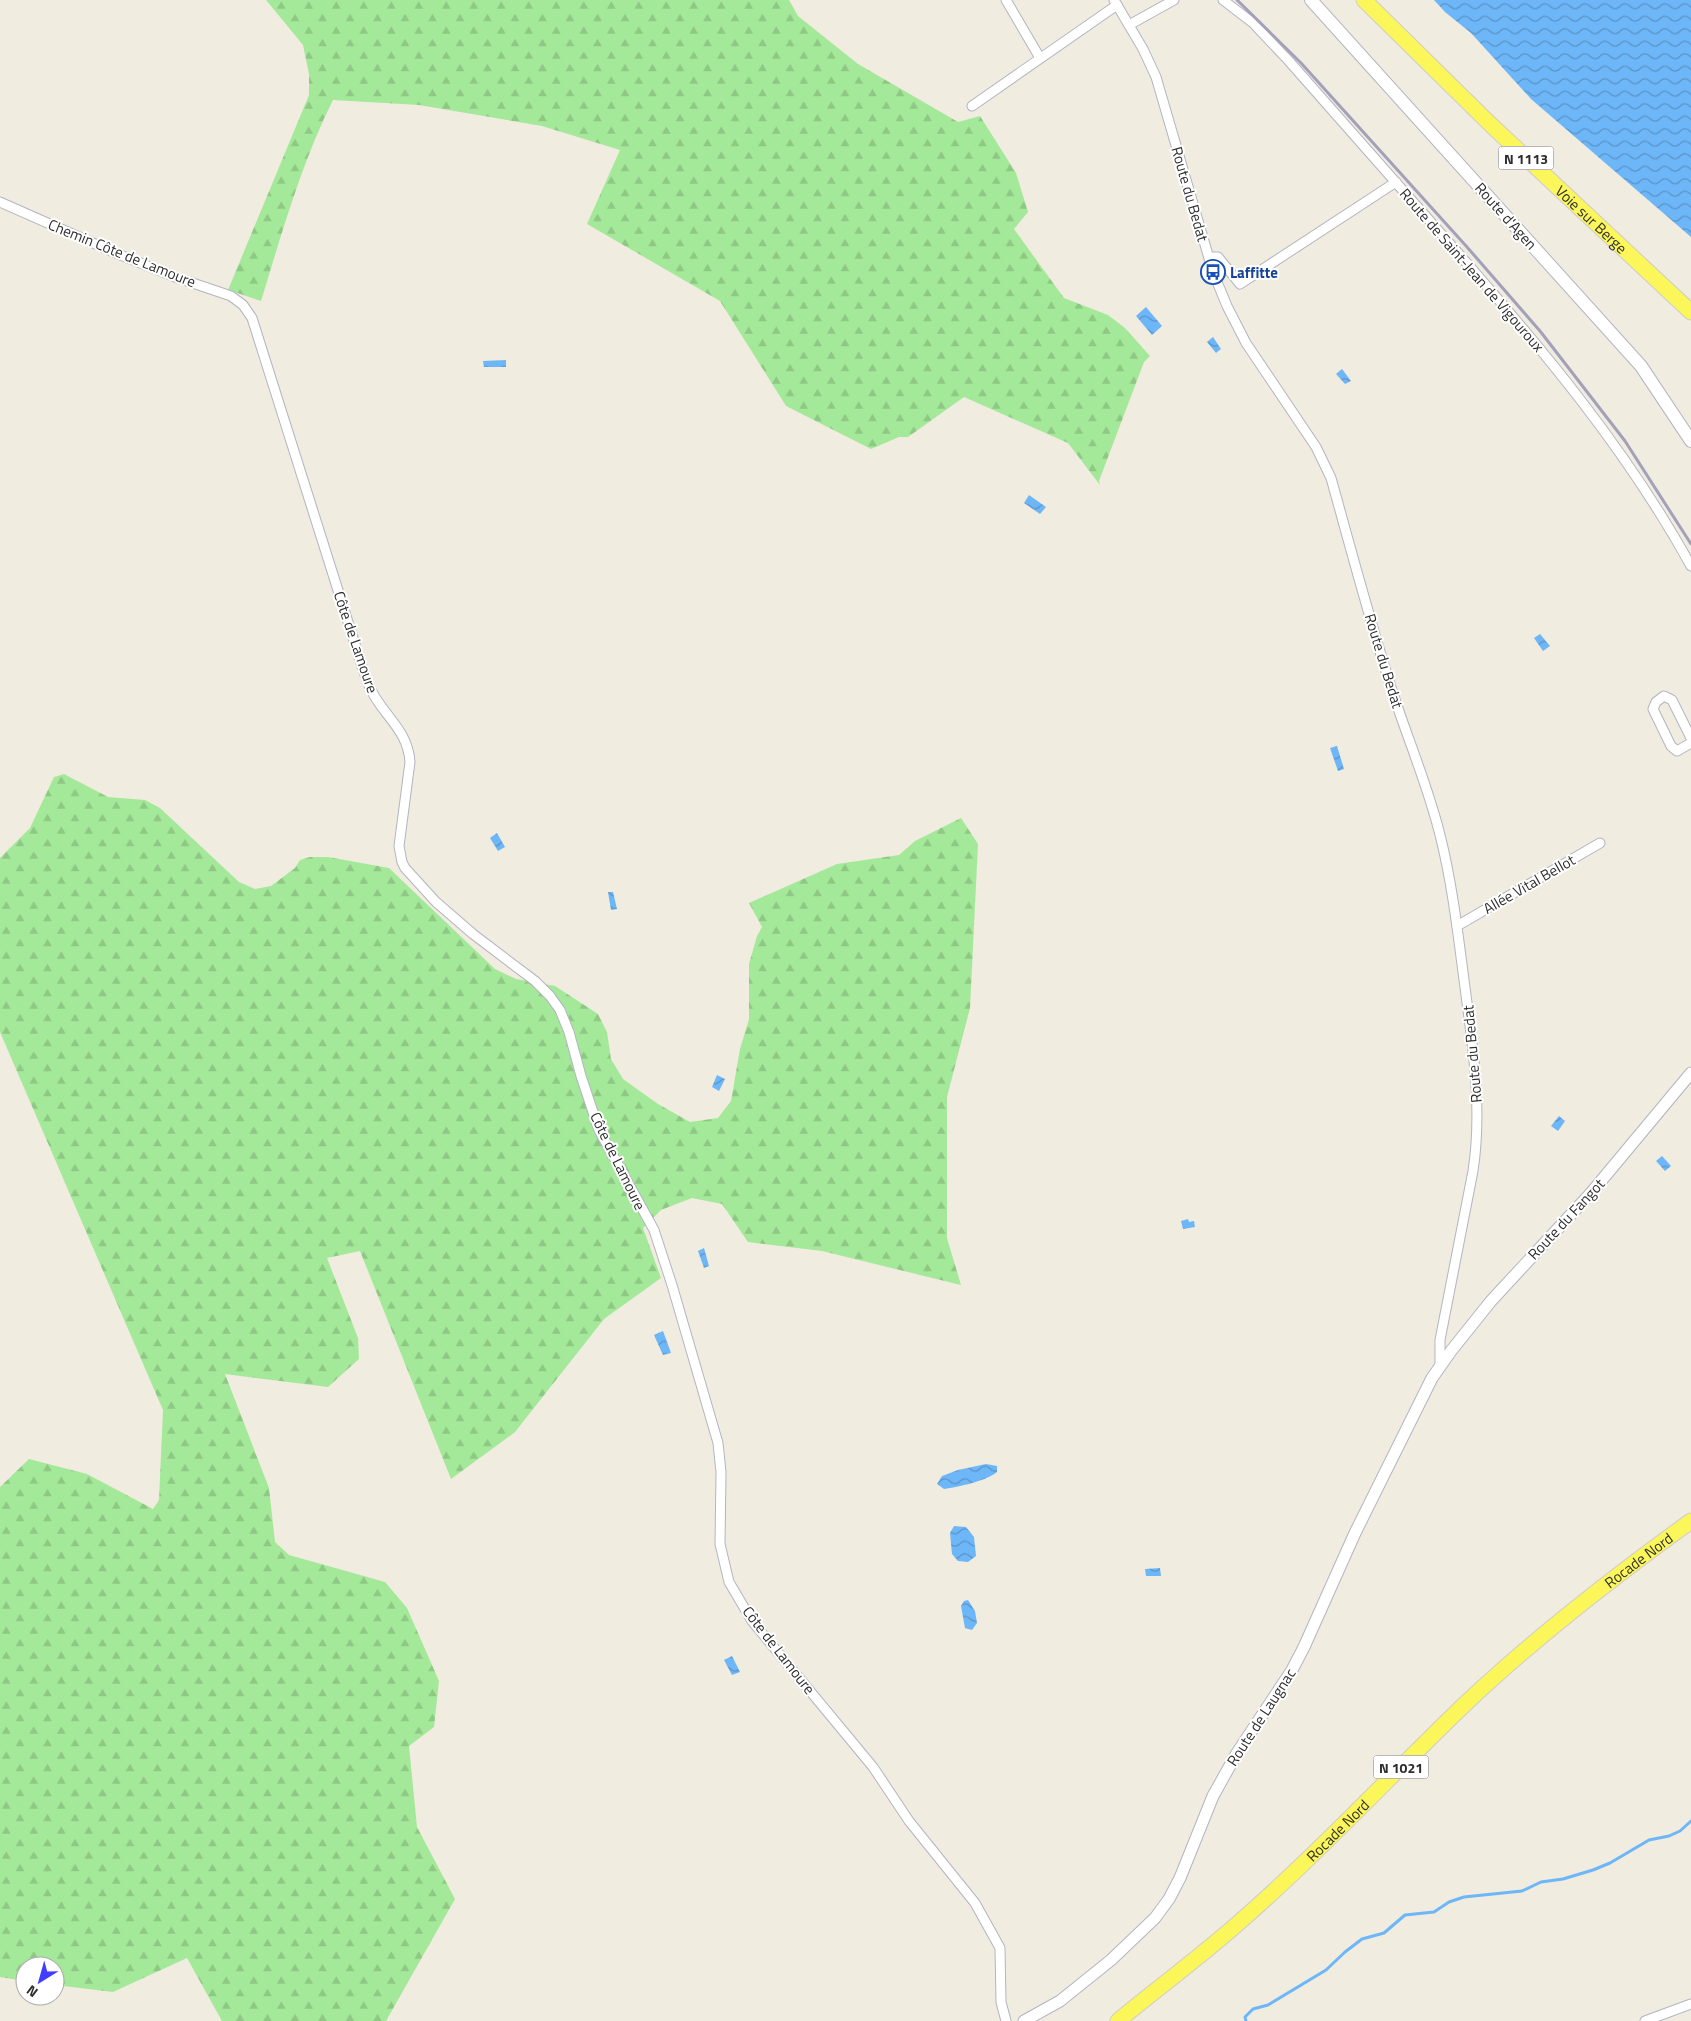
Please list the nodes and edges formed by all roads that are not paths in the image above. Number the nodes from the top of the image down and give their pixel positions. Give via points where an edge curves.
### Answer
1 (1006, 0) edge
2 (1174, 0) edge
3 (1223, 0) edge
4 (1311, 0) edge
5 (1364, 0) edge
6 (1116, 2) edge
7 (1129, 25) junction
8 (1040, 58) junction
9 (972, 106) dead end
10 (1396, 182) junction
11 (0, 202) edge
12 (1209, 257) junction
13 (243, 305) joint
14 (1691, 312) edge
15 (1691, 441) edge
16 (1691, 566) edge
17 (1691, 738) edge
18 (1691, 743) edge
19 (1600, 843) dead end
20 (1457, 926) junction
21 (1691, 1073) edge
22 (1440, 1365) junction
23 (1691, 1521) edge
24 (1691, 2004) edge
25 (1006, 2021) edge
26 (1024, 2021) edge
27 (1118, 2021) edge
28 (1645, 2021) edge

1 - 8 street
2 - 7 street
3 - 10 street, Route de Saint-Jean de Vigouroux via 1253,23
4 - 15 main road, Route d'Agen via 1641,366
5 - 14 main road, Voie sur Berge / N 1113
6 - 7 street, Route du Bedat
6 - 8 street
7 - 12 street, Route du Bedat via 1156,77
8 - 9 street
10 - 12 street via 1240,284 1218,257
10 - 16 street, Route de Saint-Jean de Vigouroux via 1545,354 1649,496
11 - 13 street, Chemin Côte de Lamoure via 126,258 231,296
12 - 20 street, Route du Bedat via 1227,306 1246,343 1316,448 1331,478 1389,682 1432,802
13 - 25 street, Côte de Lamoure via 254,322 363,668 376,698 401,731 408,748 410,762 399,846 402,862 436,902 535,981 560,1010 599,1130 654,1230 698,1370 718,1443 720,1544 729,1582 752,1621 873,1767 909,1821 975,1903 1000,1948 1001,2002
17 - 18 street via 1672,700 1664,696 1656,702 1653,709 1671,746 1677,751
19 - 20 street, Allée Vital Bellot
20 - 22 street, Route du Bedat via 1473,1044 1477,1144 1440,1340
21 - 22 street, Route du Fangot via 1591,1193 1491,1301
22 - 26 street, Route de Laugnac via 1378,1484 1292,1670 1237,1753 1213,1796 1169,1899 1155,1918 1105,1966 1060,2001
23 - 27 main road, Rocade Nord / N 1021 via 1612,1578 1539,1637 1228,1932
24 - 28 street

